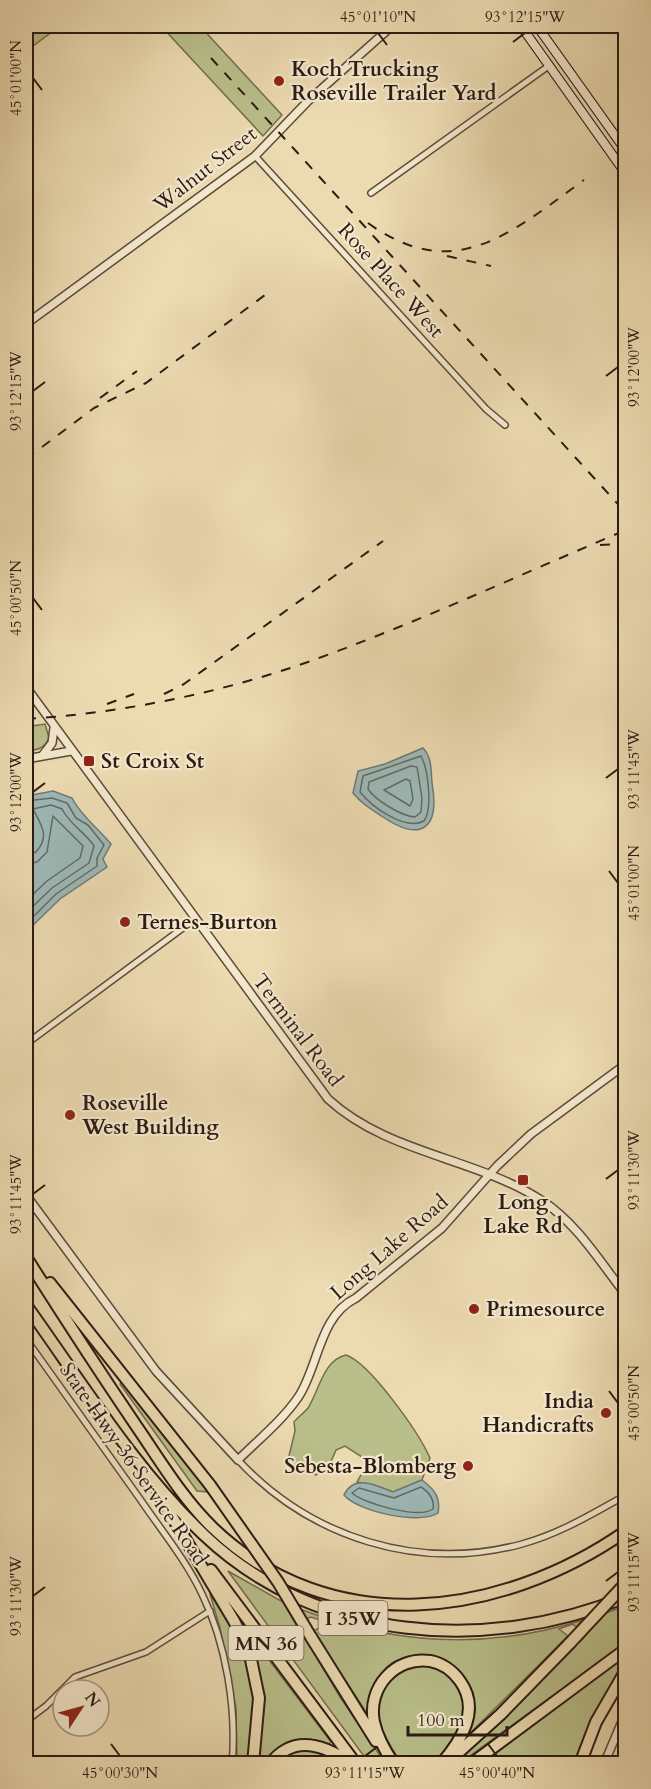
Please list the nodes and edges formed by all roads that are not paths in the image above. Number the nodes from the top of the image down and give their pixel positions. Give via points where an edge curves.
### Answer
1 (392, 26) edge
2 (521, 26) edge
3 (537, 26) edge
4 (550, 65) junction
5 (626, 151) edge
6 (255, 156) junction
7 (626, 174) edge
8 (371, 193) dead end
9 (26, 324) edge
10 (505, 425) dead end
11 (26, 687) edge
12 (54, 728) junction
13 (71, 751) junction
14 (42, 756) junction
15 (26, 759) edge
16 (195, 919) junction
17 (26, 1044) edge
18 (626, 1064) edge
19 (488, 1176) junction
20 (26, 1195) edge
21 (26, 1251) edge
22 (26, 1257) edge
23 (626, 1295) edge
24 (26, 1305) edge
25 (26, 1340) edge
26 (135, 1456) junction
27 (238, 1461) junction
28 (626, 1495) edge
29 (176, 1521) junction
30 (626, 1531) edge
31 (626, 1583) edge
32 (626, 1597) edge
33 (210, 1611) junction
34 (626, 1650) edge
35 (626, 1670) edge
36 (626, 1712) edge
37 (26, 1721) edge
38 (232, 1764) edge
39 (253, 1764) edge
40 (270, 1764) edge
41 (354, 1764) edge
42 (393, 1764) edge
43 (441, 1764) edge
44 (446, 1764) edge
45 (471, 1764) edge
46 (489, 1764) edge
47 (512, 1764) edge
48 (580, 1764) edge
49 (604, 1764) edge

1 - 6 street, Walnut Street via 308,101
2 - 4 main road
3 - 5 main road
4 - 7 main road
4 - 8 street
6 - 9 street, Walnut Street
6 - 10 street, Rose Place West via 486,409
11 - 12 street, Terminal Road
12 - 13 street, Terminal Road
12 - 14 street via 52,743
13 - 14 street
13 - 16 street, Terminal Road
14 - 15 street
16 - 17 street
16 - 19 street, Terminal Road via 314,1083 339,1109 384,1136
18 - 19 street, Long Lake Road via 531,1134
19 - 23 street, Terminal Road via 527,1192 556,1212 580,1235
19 - 27 street, Long Lake Road via 442,1228 336,1314 298,1398
20 - 27 street via 143,1355
21 - 42 highway, MN 36, bridge via 210,1485 278,1582 350,1703
22 - 30 highway, I 35W via 188,1500 229,1542 283,1576 324,1593 367,1603 406,1606 451,1602 501,1592 551,1575
24 - 26 highway, I 35W
25 - 33 street, State Hwy 36 Service Road via 190,1572
26 - 29 highway, MN 36
26 - 32 highway, I 35W via 187,1517 241,1565 305,1601 351,1618 418,1629 486,1630 553,1620
27 - 28 street via 286,1504 324,1526 383,1547 423,1553 484,1552 524,1543 567,1527
29 - 39 highway via 238,1628 254,1665 260,1714
29 - 41 highway, MN 36
31 - 44 highway, bridge via 501,1714
33 - 37 street via 146,1652 75,1677
33 - 38 street, State Hwy 36 Service Road via 234,1721
34 - 45 highway
35 - 48 highway via 600,1713
36 - 49 street
40 - 41 highway via 286,1749 303,1744 327,1748
42 - 43 highway via 374,1724 375,1695 390,1672 418,1661 434,1662 449,1670 462,1683 468,1699 466,1726
46 - 47 highway

